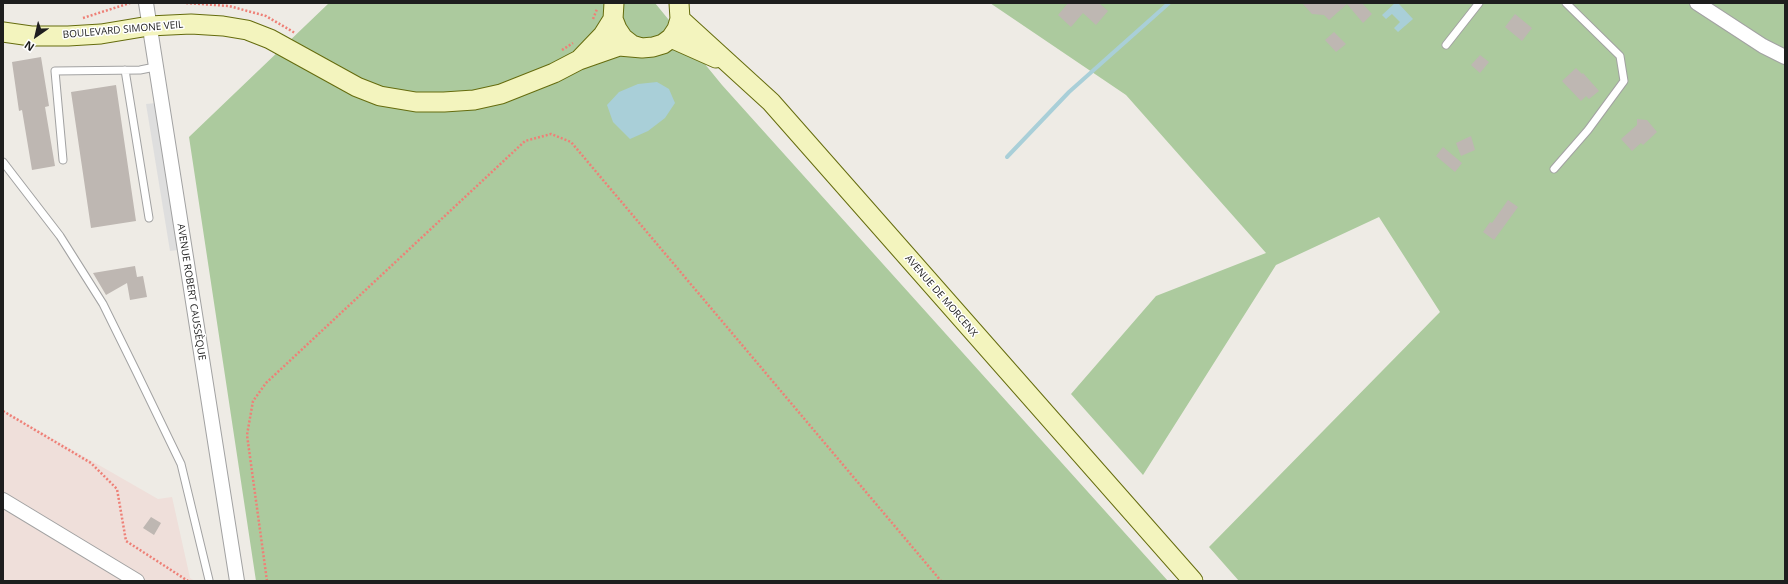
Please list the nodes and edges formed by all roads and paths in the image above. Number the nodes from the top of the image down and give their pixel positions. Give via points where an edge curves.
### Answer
1 (130, 3) edge
2 (146, 3) edge
3 (186, 3) edge
4 (1479, 3) edge
5 (1566, 3) edge
6 (1697, 3) edge
7 (609, 9) edge
8 (680, 11) edge
9 (80, 19) dead end
10 (591, 22) dead end
11 (149, 26) junction
12 (3, 32) edge
13 (298, 35) dead end
14 (671, 38) junction
15 (578, 39) dead end
16 (1446, 45) dead end
17 (642, 48) junction
18 (559, 51) dead end
19 (1785, 57) edge
20 (579, 60) junction
21 (732, 65) junction
22 (156, 67) junction
23 (125, 70) junction
24 (63, 160) dead end
25 (3, 162) edge
26 (1554, 169) dead end
27 (149, 218) dead end
28 (3, 411) edge
29 (3, 500) edge
30 (209, 580) edge
31 (137, 581) edge
32 (188, 581) edge
33 (237, 581) edge
34 (267, 581) edge
35 (941, 581) edge
36 (1193, 581) edge

1 - 9 path
2 - 11 street, AVENUE ROBERT CAUSSÈQUE
3 - 13 path via 229,6 266,16
4 - 16 lane
5 - 26 lane via 1620,56 1624,82 1588,130
6 - 19 street via 1763,46
7 - 10 path
7 - 17 main road via 616,29 623,38 632,45
7 - 20 main road via 603,35
8 - 14 main road via 677,29
8 - 21 main road, AVENUE DE MORCENX
11 - 12 main road, BOULEVARD SIMONE VEIL via 68,36 31,36
11 - 20 main road, BOULEVARD SIMONE VEIL via 191,24 248,30 304,57 357,88 380,96 416,102 474,100 500,94 554,73
11 - 22 street, AVENUE ROBERT CAUSSÈQUE
14 - 17 main road via 653,48
14 - 21 main road
15 - 18 path
17 - 20 main road via 619,46
21 - 36 main road, AVENUE DE MORCENX via 771,102
22 - 23 lane
22 - 33 street, AVENUE ROBERT CAUSSÈQUE
23 - 24 lane via 56,71
23 - 27 lane
25 - 30 lane via 60,236 103,304 182,464
28 - 32 path via 91,463 117,489 126,541
29 - 31 street
34 - 35 path via 247,436 253,401 266,383 525,141 551,134 571,142

